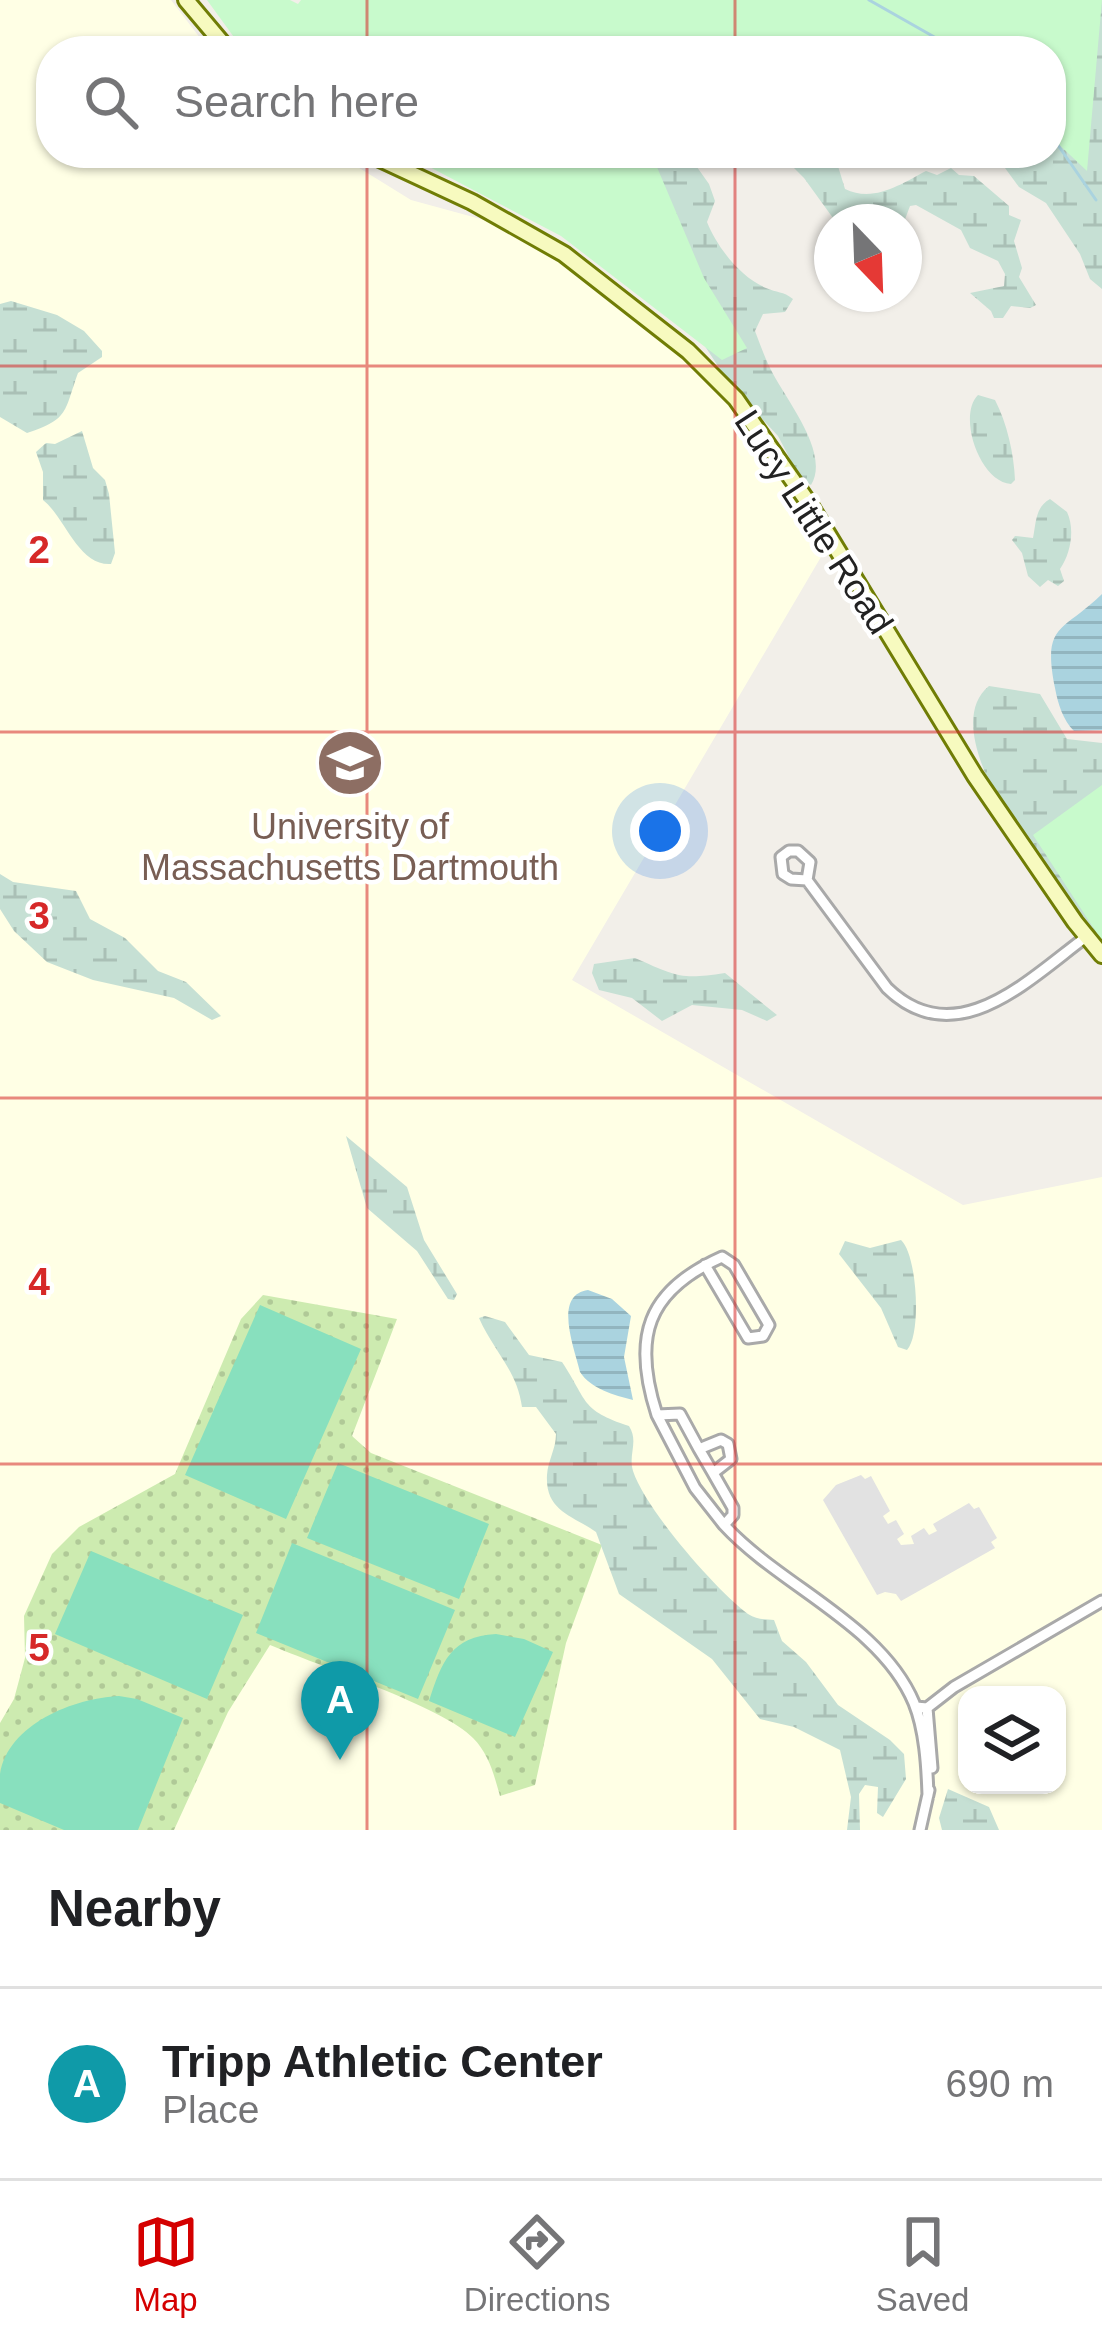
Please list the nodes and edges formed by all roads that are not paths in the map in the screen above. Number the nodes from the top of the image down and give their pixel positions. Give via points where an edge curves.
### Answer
1 (187, 0) edge
2 (217, 36) edge
3 (400, 168) edge
4 (806, 880) dead end
5 (1086, 937) junction
6 (1102, 955) edge
7 (705, 1265) junction
8 (657, 1415) junction
9 (699, 1449) junction
10 (713, 1473) junction
11 (724, 1525) junction
12 (1102, 1601) edge
13 (921, 1707) junction
14 (920, 1830) edge

1 - 2 street
3 - 5 street, Lucy Little Road via 564,254 736,399
4 - 5 street via 886,988 925,1012 990,1006
5 - 6 street, Lucy Little Road
7 - 7 street via 742,1333 754,1339 768,1332 734,1265 722,1257
7 - 8 street via 664,1295 648,1325 644,1360
8 - 9 street via 680,1414
8 - 11 street via 694,1488
9 - 10 street
9 - 10 street via 728,1444 730,1459
10 - 11 street via 733,1508
11 - 13 street via 871,1643
12 - 13 street
13 - 14 street via 933,1761

